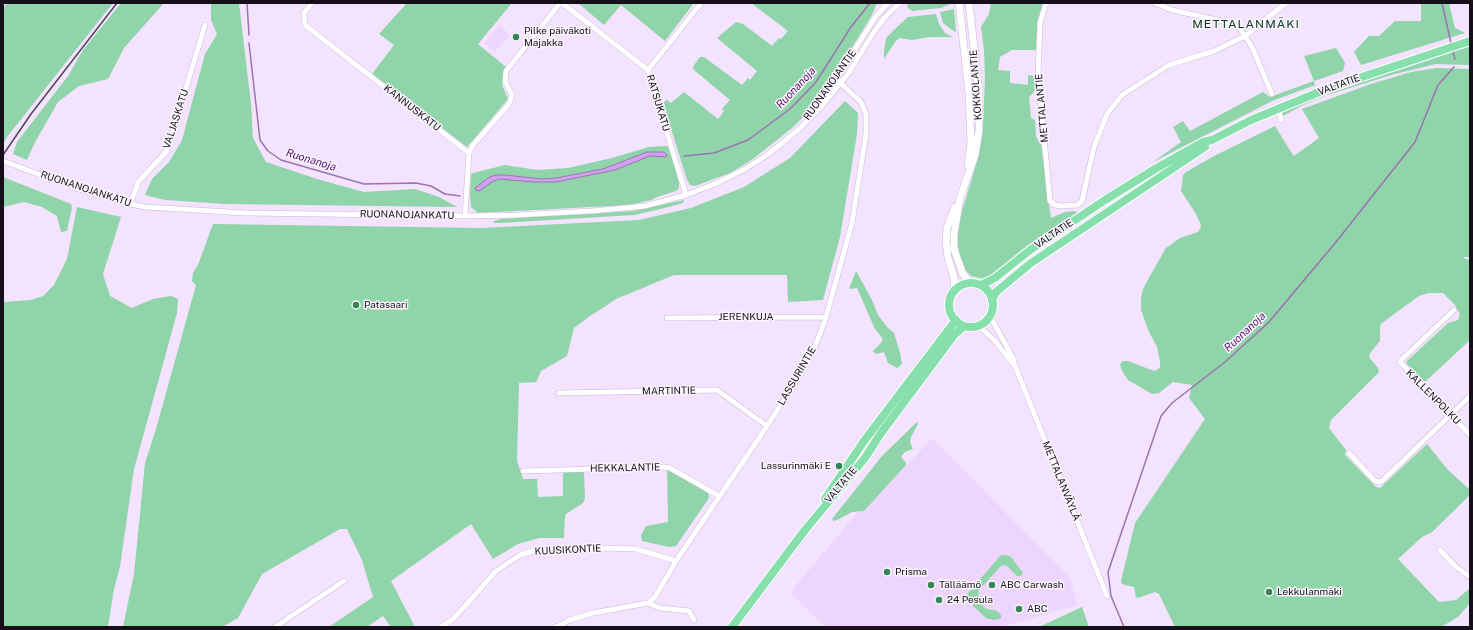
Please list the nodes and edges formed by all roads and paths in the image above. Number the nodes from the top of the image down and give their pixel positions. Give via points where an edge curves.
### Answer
1 (312, 3) edge
2 (561, 3) edge
3 (701, 3) edge
4 (900, 3) edge
5 (959, 3) edge
6 (968, 3) edge
7 (1046, 3) edge
8 (1155, 3) edge
9 (1286, 3) edge
10 (886, 4) edge
11 (892, 10) junction
12 (205, 25) dead end
13 (1245, 36) junction
14 (1470, 41) edge
15 (648, 70) junction
16 (836, 79) junction
17 (841, 83) junction
18 (1272, 94) dead end
19 (1278, 108) junction
20 (1281, 120) dead end
21 (798, 130) junction
22 (1212, 140) junction
23 (469, 153) junction
24 (3, 161) edge
25 (963, 189) junction
26 (686, 195) junction
27 (960, 198) junction
28 (130, 204) junction
29 (465, 216) junction
30 (971, 283) junction
31 (980, 285) junction
32 (955, 289) junction
33 (992, 300) junction
34 (1454, 310) dead end
35 (826, 316) junction
36 (990, 316) junction
37 (667, 318) dead end
38 (956, 320) junction
39 (964, 326) junction
40 (978, 326) junction
41 (1014, 366) junction
42 (559, 393) dead end
43 (1470, 396) edge
44 (1451, 415) junction
45 (767, 426) junction
46 (1470, 434) edge
47 (1349, 453) dead end
48 (524, 471) dead end
49 (719, 496) junction
50 (805, 530) junction
51 (1440, 550) dead end
52 (676, 561) junction
53 (1470, 576) edge
54 (344, 581) dead end
55 (1106, 596) dead end
56 (648, 602) junction
57 (694, 620) dead end
58 (275, 627) edge
59 (440, 627) edge
60 (556, 627) edge
61 (732, 627) edge

1 - 23 street, KANNUSKATU via 304,13 305,25
2 - 15 street, RATSUKATU
2 - 23 street via 506,71 505,81 512,95 509,104
3 - 15 street
4 - 11 street, RUONANOJANTIE
5 - 25 main road, KOKKOLANTIE via 971,126 969,159
6 - 25 main road, KOKKOLANTIE via 978,93 979,131 975,155
7 - 13 street, METTALANTIE via 1040,23 1038,75 1050,201 1061,206 1077,205 1082,201 1094,147 1107,114 1122,96 1169,65 1214,51
8 - 13 street via 1172,10 1226,22 1239,27
9 - 13 street
10 - 11 street
10 - 16 street, RUONANOJANTIE
11 - 17 street, RUONANOJANTIE via 874,32
12 - 28 street, VALJASKATU via 167,151 139,181
13 - 18 street
14 - 19 highway, VALTATIE
15 - 26 street, RATSUKATU
16 - 17 street, LASSURINTIE
16 - 21 street, RUONANOJANTIE
17 - 21 street, RUONANOJANTIE
17 - 35 street, LASSURINTIE via 864,108 866,134 852,223
19 - 20 street
19 - 22 highway, VALTATIE
21 - 26 street, RUONANOJANKATU via 746,169
22 - 31 highway, VALTATIE via 1197,145 1124,188 1030,250 995,278
22 - 33 highway, VALTATIE via 1031,263 996,292
23 - 29 street
24 - 28 street, RUONANOJANKATU via 79,189
25 - 27 main road, KOKKOLANTIE
26 - 29 street, RUONANOJANKATU via 637,207
27 - 30 main road, KOKKOLANTIE via 954,249 963,274
27 - 32 main road, KOKKOLANTIE via 947,228 946,241
28 - 29 street, RUONANOJANKATU via 246,213
30 - 31 highway
30 - 32 highway
31 - 33 highway via 985,288
32 - 38 highway via 949,303
33 - 36 highway
34 - 44 street, KALLENPOLKU via 1400,362
35 - 37 street, JERENKUJA
35 - 45 street, LASSURINTIE via 806,364
36 - 40 highway
36 - 41 street, METTALANVÄYLÄ via 1013,358
38 - 39 highway
38 - 50 highway, VALTATIE via 864,441
39 - 40 highway
39 - 50 highway, VALTATIE via 950,341 864,458
40 - 41 street, METTALANVÄYLÄ via 992,338
41 - 55 street, METTALANVÄYLÄ
42 - 45 street, MARTINTIE via 717,390
43 - 44 street
44 - 46 street, KALLENPOLKU
44 - 47 street via 1380,482 1374,480
45 - 49 street, LASSURINTIE
48 - 49 street, HEKKALANTIE via 665,467
49 - 52 street, LASSURINTIE
50 - 61 highway, VALTATIE
51 - 53 street via 1455,566
52 - 56 street, LASSURINTIE via 655,597
52 - 59 street, KUUSIKONTIE via 636,549 533,551 520,554 496,571 452,620
54 - 58 street
56 - 57 street via 660,608 689,611
56 - 60 street via 593,613

